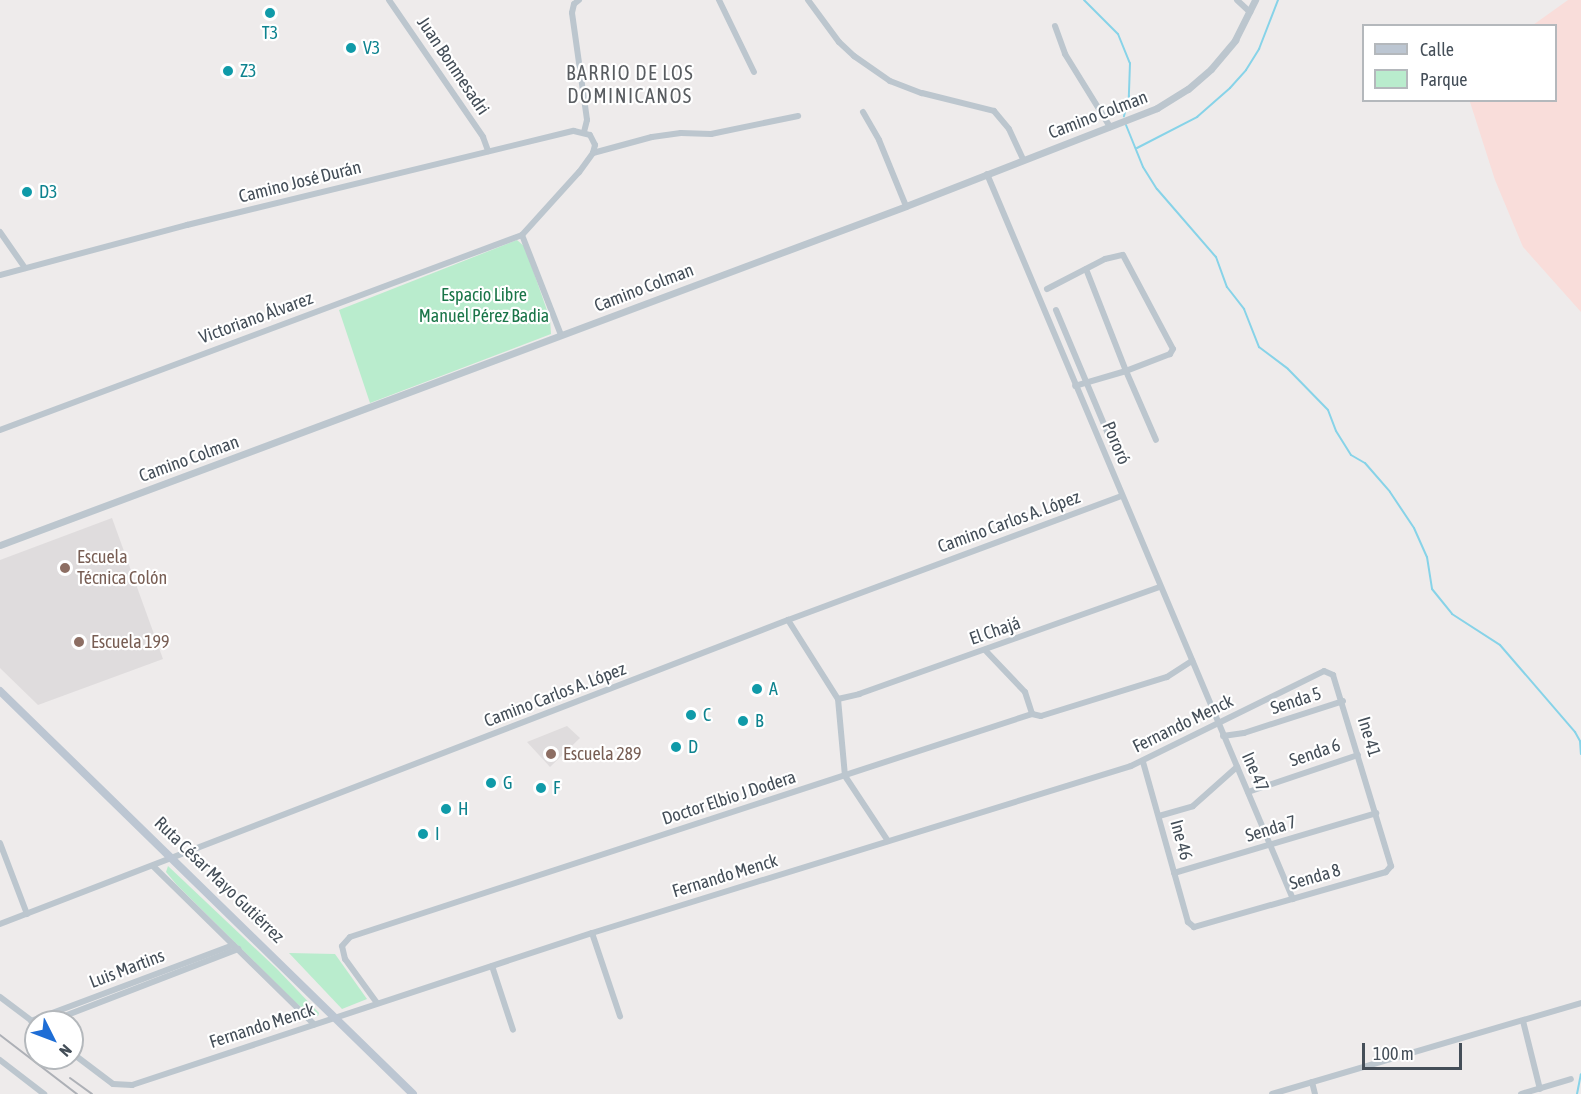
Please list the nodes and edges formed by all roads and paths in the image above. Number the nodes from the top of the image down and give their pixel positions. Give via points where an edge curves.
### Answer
1 (389, 0) edge
2 (579, 0) edge
3 (719, 0) edge
4 (808, 0) edge
5 (1237, 0) edge
6 (1255, 0) edge
7 (1250, 12) junction
8 (1055, 26) dead end
9 (754, 72) dead end
10 (863, 112) dead end
11 (798, 116) dead end
12 (1110, 127) junction
13 (584, 132) junction
14 (488, 152) junction
15 (593, 153) junction
16 (1023, 159) junction
17 (987, 174) junction
18 (906, 206) junction
19 (0, 232) edge
20 (522, 235) junction
21 (25, 268) junction
22 (1086, 269) junction
23 (0, 275) edge
24 (1047, 289) dead end
25 (1056, 310) dead end
26 (561, 335) junction
27 (1126, 371) junction
28 (1085, 384) junction
29 (1076, 386) junction
30 (0, 430) edge
31 (1156, 440) dead end
32 (1117, 455) dead end
33 (1121, 496) junction
34 (0, 545) edge
35 (1160, 587) junction
36 (788, 620) junction
37 (985, 650) junction
38 (1192, 662) junction
39 (1330, 672) joint
40 (0, 691) edge
41 (838, 699) junction
42 (1342, 702) junction
43 (1032, 714) junction
44 (1219, 723) junction
45 (1223, 736) junction
46 (1358, 755) junction
47 (1143, 762) junction
48 (1237, 767) junction
49 (846, 776) junction
50 (1248, 792) junction
51 (1376, 813) junction
52 (1159, 816) junction
53 (888, 841) junction
54 (0, 843) edge
55 (1270, 845) junction
56 (172, 858) junction
57 (153, 866) junction
58 (1174, 873) junction
59 (1293, 899) junction
60 (27, 914) junction
61 (0, 924) edge
62 (1191, 925) joint
63 (592, 933) junction
64 (236, 947) junction
65 (492, 966) junction
66 (0, 997) edge
67 (377, 1003) junction
68 (1581, 1003) edge
69 (69, 1010) edge
70 (79, 1010) edge
71 (24, 1015) edge
72 (620, 1016) dead end
73 (336, 1017) junction
74 (1523, 1021) junction
75 (314, 1024) junction
76 (513, 1030) dead end
77 (0, 1060) edge
78 (84, 1062) edge
79 (1572, 1079) dead end
80 (1312, 1082) junction
81 (1539, 1089) junction
82 (44, 1094) edge
83 (413, 1094) edge
84 (1272, 1094) edge
85 (1316, 1094) edge
86 (1521, 1094) edge

1 - 14 street, Juan Bonmesadri via 483,137
2 - 13 street via 572,13 587,120
3 - 9 street
4 - 16 street via 854,56 890,81 994,111 1009,129
5 - 7 street
6 - 7 street, Camino Colman
7 - 12 street, Camino Colman via 1235,40 1203,78 1172,100
8 - 12 street via 1065,54
10 - 18 street
11 - 15 street via 711,134 652,137
12 - 16 street, Camino Colman
13 - 14 street, Camino José Durán via 574,131
13 - 15 street via 593,140
14 - 21 street, Camino José Durán
15 - 20 street
16 - 17 street, Camino Colman
17 - 18 street, Camino Colman
17 - 29 street, Pororó
18 - 26 street, Camino Colman
19 - 21 street
20 - 26 street
20 - 30 street, Victoriano Álvarez
21 - 23 street, Camino José Durán
22 - 24 street
22 - 27 street
22 - 27 street via 1120,255 1126,257 1173,349 1170,354
25 - 28 street
26 - 34 street, Camino Colman
27 - 28 street
27 - 31 street
28 - 29 street
28 - 32 street
29 - 33 street, Pororó
33 - 35 street, Pororó
33 - 36 street, Camino Carlos A. López
35 - 37 street, El Chajá
35 - 38 street, Pororó
36 - 41 street
36 - 56 street, Camino Carlos A. López
37 - 41 street, El Chajá
37 - 43 street via 1025,692
38 - 43 street, Doctor Elbio J Dodera via 1167,677 1041,716
38 - 44 street, Pororó
39 - 42 street, Ine 41
39 - 44 street, Fernando Menck via 1324,671
40 - 56 main road, Ruta César Mayo Gutiérrez
41 - 49 street
42 - 45 street, Senda 5
42 - 46 street, Ine 41
43 - 49 street, Doctor Elbio J Dodera
44 - 45 street, Ine 47
44 - 47 street, Fernando Menck
45 - 48 street, Ine 47
46 - 50 street, Senda 6
46 - 51 street, Ine 41
47 - 52 street, Ine 46
47 - 53 street, Fernando Menck
48 - 50 street, Ine 47
48 - 52 street via 1193,806
49 - 53 street
49 - 67 street, Doctor Elbio J Dodera via 350,937 342,946 345,959
50 - 55 street, Ine 47
51 - 55 street, Senda 7
51 - 59 street, Senda 8 via 1392,866
52 - 58 street, Ine 46
53 - 63 street, Fernando Menck
54 - 60 street
55 - 58 street, Senda 7
55 - 59 street, Ine 47
56 - 57 street, Camino Carlos A. López
56 - 73 main road, Ruta César Mayo Gutiérrez
57 - 60 street, Camino Carlos A. López
57 - 64 street, Ruta César Mayo Gutiérrez
58 - 62 street, Ine 46
59 - 62 street, Senda 8 via 1202,926
60 - 61 street, Camino Carlos A. López
63 - 65 street, Fernando Menck
63 - 72 street
64 - 69 street, Luis Martins
64 - 70 street, Luis Martins
64 - 75 street, Ruta César Mayo Gutiérrez
65 - 67 street, Fernando Menck
65 - 76 street
66 - 71 street
67 - 73 street, Fernando Menck
68 - 74 street
73 - 75 street, Fernando Menck
73 - 83 main road, Ruta César Mayo Gutiérrez
74 - 80 street
74 - 81 street
75 - 78 street, Fernando Menck via 132,1085 118,1086
77 - 82 street
79 - 81 street
80 - 84 street
80 - 85 street
81 - 86 street

